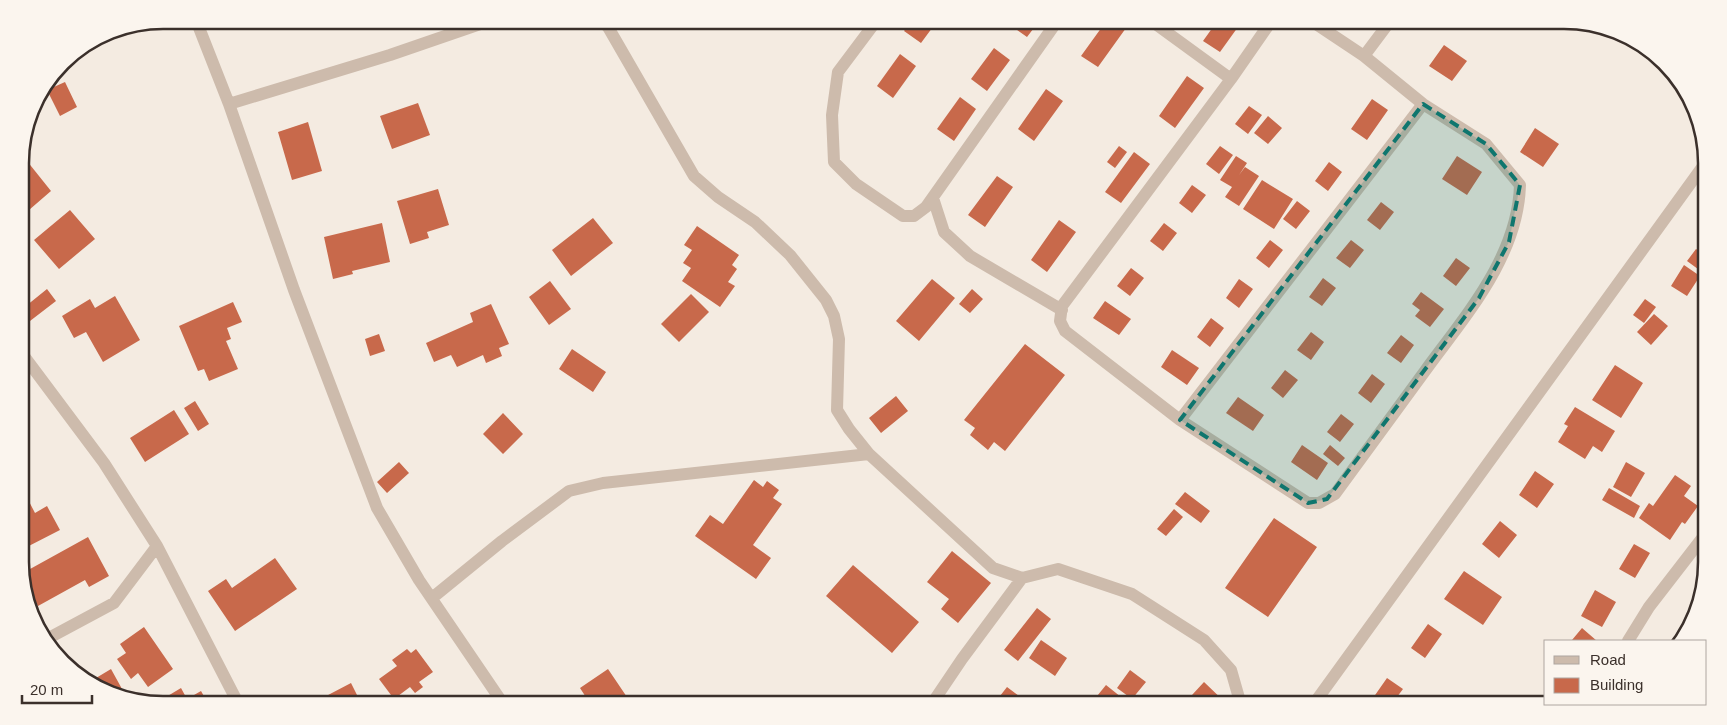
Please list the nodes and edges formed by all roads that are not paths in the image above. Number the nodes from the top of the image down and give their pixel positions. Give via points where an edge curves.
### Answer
1 (200, 29) edge
2 (466, 29) edge
3 (609, 29) edge
4 (870, 29) edge
5 (1052, 29) edge
6 (1162, 29) edge
7 (1266, 29) edge
8 (1324, 29) edge
9 (1384, 29) edge
10 (1364, 56) junction
11 (1231, 79) junction
12 (229, 104) junction
13 (1423, 104) junction
14 (1698, 173) edge
15 (933, 198) junction
16 (1062, 310) junction
17 (29, 363) edge
18 (1180, 420) junction
19 (869, 454) junction
20 (1698, 544) edge
21 (157, 546) junction
22 (1022, 578) junction
23 (432, 598) junction
24 (51, 637) edge
25 (1629, 640) edge
26 (234, 696) edge
27 (498, 696) edge
28 (937, 696) edge
29 (1238, 696) edge
30 (1320, 696) edge

1 - 12 street
2 - 12 street
3 - 19 street via 694,176 755,222 790,255 826,300 834,316 839,339 837,410
4 - 15 street via 838,72 832,115 834,162 856,184 903,216 914,216
5 - 15 street
6 - 11 street
7 - 11 street
8 - 10 street
9 - 10 street
10 - 13 street
11 - 16 street
12 - 23 street via 294,290 377,508
13 - 18 street
13 - 18 street via 1486,144 1520,185 1520,203 1509,242 1478,298 1336,494 1319,503 1308,503
14 - 30 street
15 - 16 street via 944,232 970,256
16 - 18 street via 1060,320 1065,331
17 - 21 street via 104,463
19 - 22 street via 993,568
19 - 23 street via 603,483 569,491
20 - 25 street via 1649,607
21 - 24 street via 114,603
21 - 26 street
22 - 28 street
22 - 29 street via 1058,569 1132,594 1204,640 1231,670
23 - 27 street

